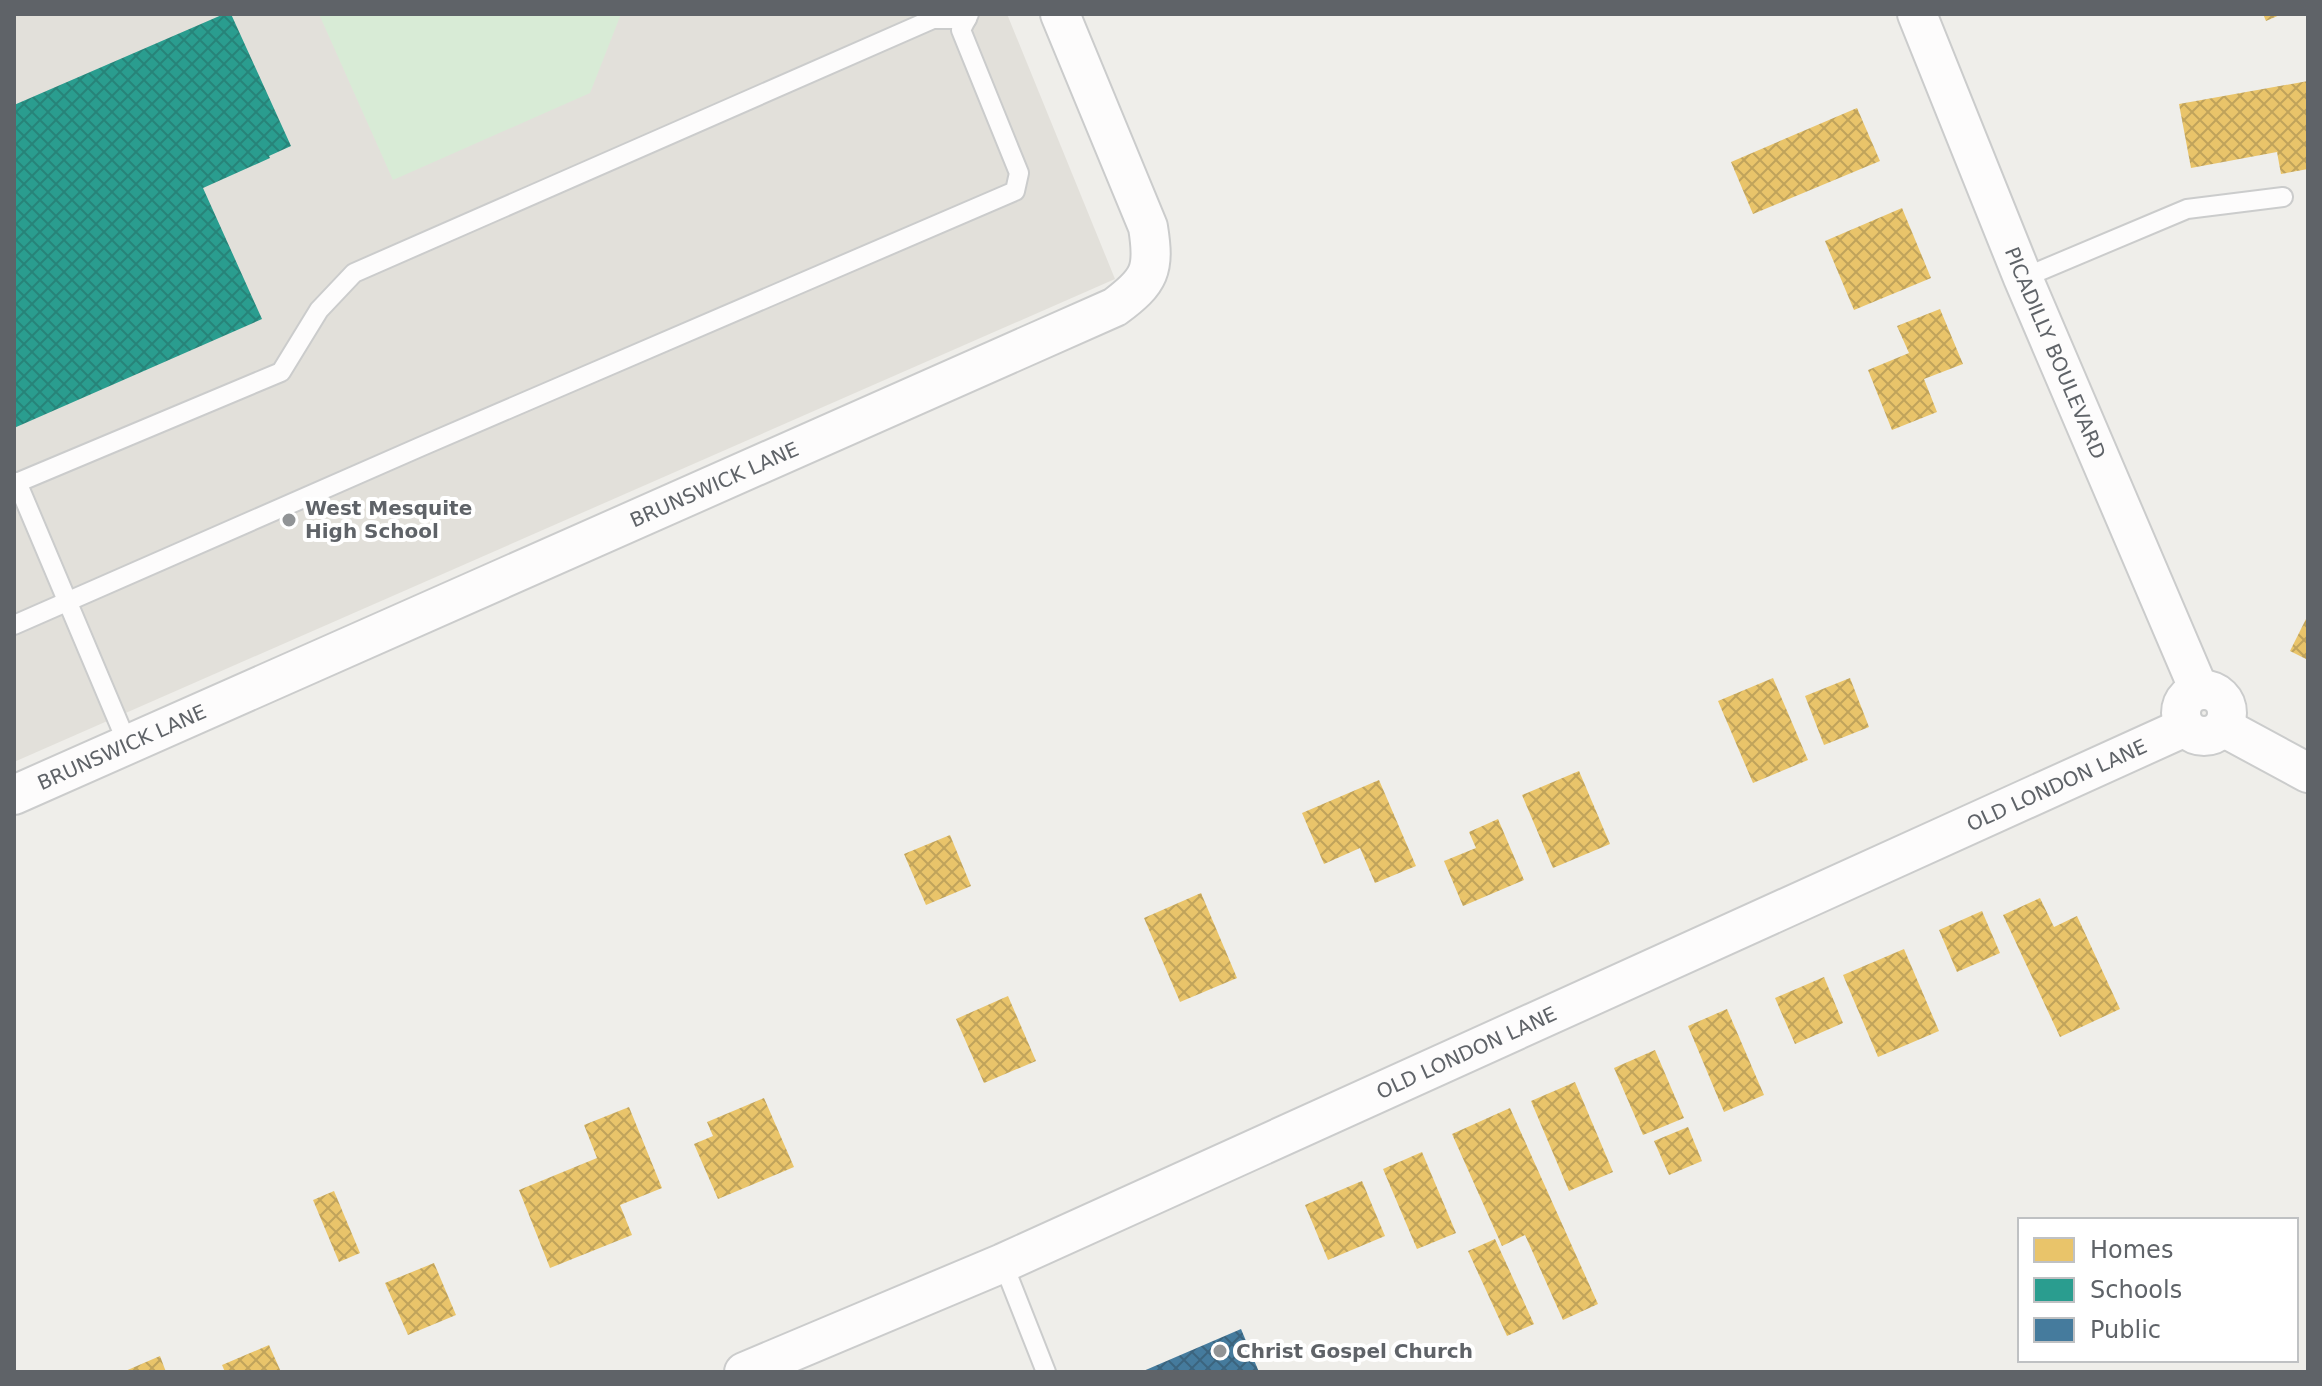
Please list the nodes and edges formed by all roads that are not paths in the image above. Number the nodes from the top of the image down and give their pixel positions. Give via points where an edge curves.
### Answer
1 (1060, 14) edge
2 (1917, 14) edge
3 (968, 16) edge
4 (2283, 197) dead end
5 (2023, 278) junction
6 (15, 483) edge
7 (67, 601) junction
8 (14, 625) edge
9 (2199, 690) junction
10 (2185, 727) junction
11 (2223, 727) junction
12 (128, 745) junction
13 (2308, 773) edge
14 (14, 795) edge
15 (1003, 1263) junction
16 (744, 1372) edge
17 (1046, 1372) edge

1 - 12 street, BRUNSWICK LANE via 1148,227 1153,258 1137,291 1115,307
2 - 5 street, PICADILLY BOULEVARD
3 - 6 lane via 933,19 354,273 319,310 281,372
3 - 7 lane via 961,30 1019,173 1015,191
4 - 5 lane via 2187,209
5 - 9 street, PICADILLY BOULEVARD
6 - 7 lane
7 - 8 lane
7 - 12 lane
9 - 10 street via 2182,705
9 - 11 street via 2221,698 2228,712
10 - 11 street via 2204,737
10 - 15 street, OLD LONDON LANE
11 - 13 street
12 - 14 street, BRUNSWICK LANE
15 - 16 street, OLD LONDON LANE
15 - 17 lane

